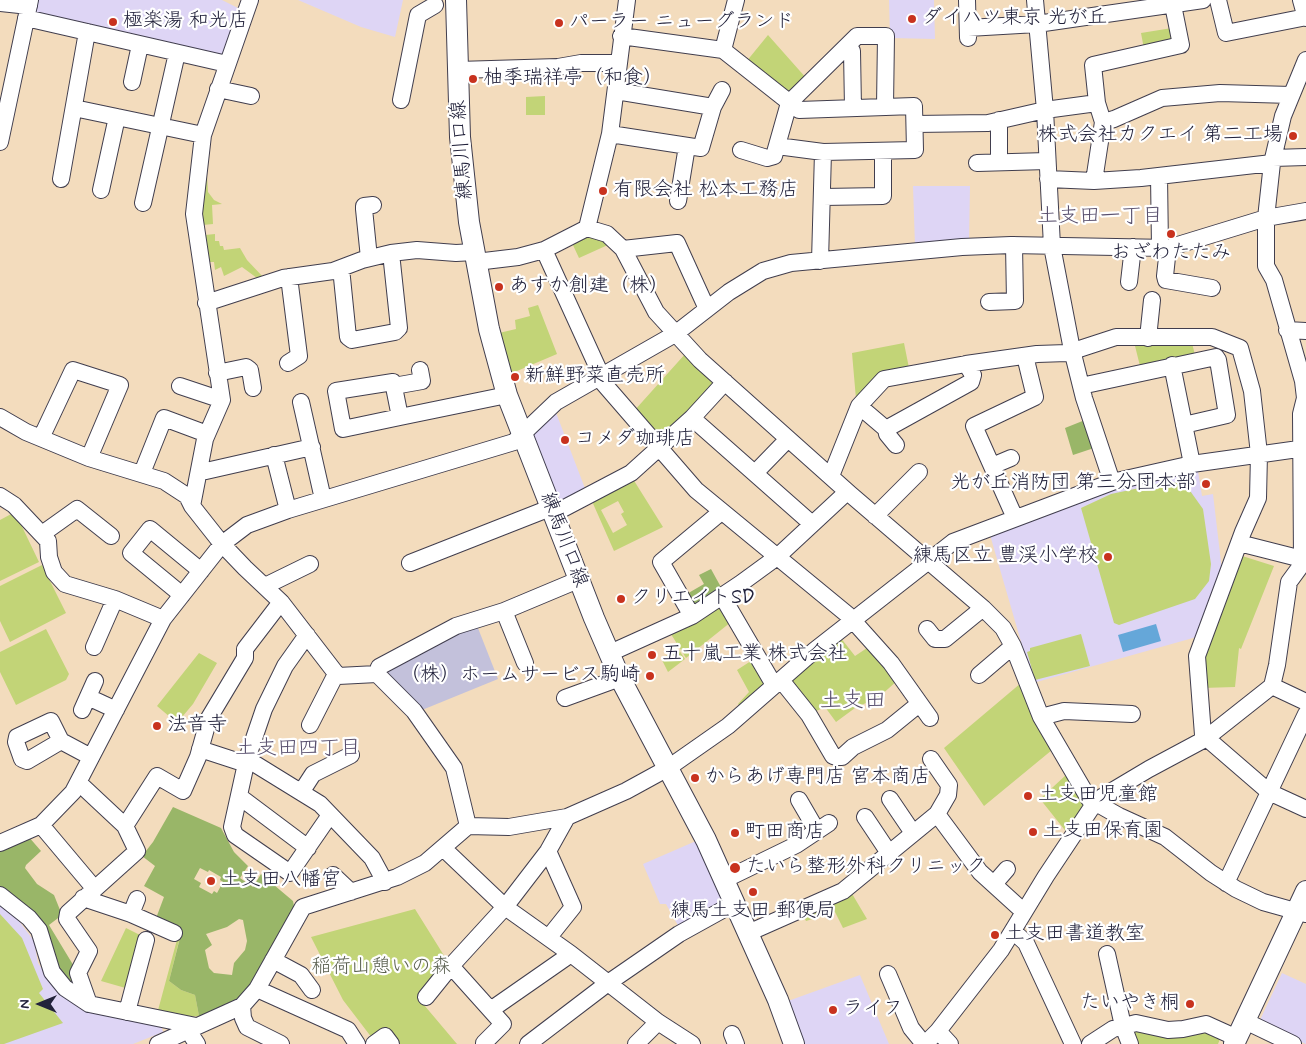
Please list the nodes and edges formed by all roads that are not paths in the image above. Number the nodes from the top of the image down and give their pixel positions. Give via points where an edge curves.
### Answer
1 (250, 0) edge
2 (627, 0) edge
3 (736, 0) edge
4 (967, 0) edge
5 (1035, 0) edge
6 (1203, 0) edge
7 (1218, 0) edge
8 (1301, 0) edge
9 (433, 2) edge
10 (0, 3) edge
11 (1173, 5) junction
12 (28, 8) edge
13 (456, 8) edge
14 (1306, 18) edge
15 (1037, 24) junction
16 (87, 32) junction
17 (621, 36) junction
18 (140, 45) junction
19 (848, 46) junction
20 (723, 50) junction
21 (177, 53) junction
22 (1306, 60) edge
23 (619, 63) junction
24 (226, 64) junction
25 (458, 70) junction
26 (132, 82) dead end
27 (218, 88) junction
28 (722, 90) dead end
29 (616, 91) junction
30 (1291, 95) junction
31 (251, 96) dead end
32 (400, 100) dead end
33 (789, 103) junction
34 (1097, 103) junction
35 (885, 106) junction
36 (713, 107) junction
37 (74, 108) junction
38 (853, 108) junction
39 (1045, 110) junction
40 (117, 117) junction
41 (999, 120) junction
42 (1103, 122) junction
43 (915, 124) junction
44 (160, 126) junction
45 (610, 134) junction
46 (203, 135) junction
47 (0, 142) edge
48 (686, 146) junction
49 (777, 146) junction
50 (741, 150) dead end
51 (883, 151) junction
52 (823, 152) junction
53 (1306, 157) edge
54 (1273, 160) junction
55 (1047, 161) junction
56 (999, 162) junction
57 (976, 163) dead end
58 (1159, 176) junction
59 (1048, 178) junction
60 (61, 179) dead end
61 (1094, 181) junction
62 (101, 190) dead end
63 (823, 197) junction
64 (678, 201) dead end
65 (143, 203) dead end
66 (373, 205) dead end
67 (1306, 211) edge
68 (1266, 218) junction
69 (588, 228) junction
70 (1014, 246) junction
71 (1052, 246) junction
72 (1134, 247) junction
73 (1164, 248) junction
74 (623, 249) junction
75 (544, 250) junction
76 (390, 254) junction
77 (475, 257) junction
78 (369, 258) junction
79 (820, 261) junction
80 (340, 268) junction
81 (289, 277) junction
82 (1129, 282) dead end
83 (1212, 288) dead end
84 (1152, 300) dead end
85 (989, 302) dead end
86 (206, 303) junction
87 (707, 309) junction
88 (1287, 330) junction
89 (1306, 331) edge
90 (675, 334) junction
91 (1148, 338) junction
92 (1072, 350) junction
93 (1025, 356) junction
94 (288, 363) dead end
95 (966, 364) junction
96 (1172, 365) junction
97 (420, 370) dead end
98 (217, 373) junction
99 (599, 376) junction
100 (725, 382) junction
101 (180, 386) dead end
102 (394, 386) junction
103 (1081, 386) junction
104 (253, 388) dead end
105 (507, 395) junction
106 (222, 400) junction
107 (301, 402) dead end
108 (859, 406) junction
109 (400, 417) junction
110 (692, 418) junction
111 (1, 419) edge
112 (1184, 425) junction
113 (886, 428) junction
114 (207, 434) junction
115 (522, 435) junction
116 (41, 438) junction
117 (788, 439) junction
118 (896, 444) dead end
119 (312, 447) junction
120 (660, 448) junction
121 (1304, 449) edge
122 (1258, 454) junction
123 (274, 455) junction
124 (89, 458) junction
125 (1011, 458) dead end
126 (1192, 464) junction
127 (992, 466) junction
128 (199, 470) junction
129 (919, 472) dead end
130 (142, 473) junction
131 (755, 473) junction
132 (831, 476) junction
133 (1112, 482) junction
134 (848, 492) junction
135 (0, 496) edge
136 (323, 499) junction
137 (192, 506) junction
138 (288, 510) junction
139 (552, 511) junction
140 (721, 512) junction
141 (875, 516) junction
142 (1015, 518) junction
143 (812, 524) junction
144 (42, 534) junction
145 (111, 536) dead end
146 (1239, 543) junction
147 (222, 544) junction
148 (777, 557) junction
149 (1302, 559) junction
150 (928, 561) junction
151 (410, 563) dead end
152 (310, 564) dead end
153 (201, 571) junction
154 (578, 580) junction
155 (265, 586) junction
156 (182, 595) junction
157 (722, 596) junction
158 (115, 599) junction
159 (281, 602) junction
160 (983, 608) junction
161 (504, 612) junction
162 (692, 616) junction
163 (163, 619) junction
164 (853, 620) junction
165 (927, 629) dead end
166 (307, 635) junction
167 (1013, 646) junction
168 (94, 647) dead end
169 (610, 653) junction
170 (525, 664) dead end
171 (336, 674) junction
172 (377, 674) junction
173 (979, 675) dead end
174 (620, 678) junction
175 (95, 681) dead end
176 (777, 682) junction
177 (1272, 686) junction
178 (565, 698) dead end
179 (1306, 702) edge
180 (919, 704) junction
181 (116, 710) junction
182 (1132, 714) dead end
183 (1306, 714) edge
184 (1041, 717) junction
185 (930, 718) dead end
186 (310, 725) dead end
187 (1205, 739) junction
188 (61, 741) dead end
189 (200, 749) junction
190 (351, 755) dead end
191 (91, 757) junction
192 (931, 759) dead end
193 (247, 762) junction
194 (668, 768) junction
195 (79, 783) junction
196 (302, 791) junction
197 (1269, 792) junction
198 (240, 797) junction
199 (890, 799) dead end
200 (799, 800) dead end
201 (1094, 804) junction
202 (1306, 809) edge
203 (937, 814) junction
204 (330, 815) junction
205 (567, 817) junction
206 (865, 817) dead end
207 (41, 825) junction
208 (125, 826) junction
209 (468, 826) junction
210 (913, 833) junction
211 (0, 843) edge
212 (308, 848) junction
213 (444, 848) junction
214 (548, 851) junction
215 (889, 853) junction
216 (1007, 869) dead end
217 (333, 875) dead end
218 (724, 880) junction
219 (385, 882) junction
220 (1226, 883) junction
221 (994, 884) junction
222 (1306, 891) edge
223 (351, 892) junction
224 (88, 893) junction
225 (0, 895) edge
226 (734, 903) junction
227 (505, 907) junction
228 (1024, 912) junction
229 (1301, 913) edge
230 (1012, 931) junction
231 (174, 933) dead end
232 (748, 933) junction
233 (549, 937) junction
234 (146, 940) dead end
235 (571, 954) junction
236 (1107, 954) dead end
237 (273, 960) junction
238 (451, 966) junction
239 (888, 974) dead end
240 (608, 983) junction
241 (257, 989) junction
242 (312, 990) dead end
243 (426, 997) dead end
244 (89, 1004) junction
245 (242, 1006) junction
246 (492, 1009) junction
247 (127, 1012) junction
248 (658, 1022) junction
249 (1123, 1026) junction
250 (192, 1028) junction
251 (938, 1031) junction
252 (1239, 1034) edge
253 (484, 1043) dead end
254 (158, 1044) edge
255 (197, 1044) edge
256 (281, 1044) edge
257 (357, 1044) edge
258 (374, 1044) edge
259 (391, 1044) edge
260 (528, 1044) edge
261 (636, 1044) edge
262 (692, 1044) edge
263 (794, 1044) edge
264 (924, 1044) edge
265 (950, 1044) edge
266 (1074, 1044) edge
267 (1090, 1044) edge
268 (1130, 1044) edge
269 (1293, 1044) edge

1 - 24 street
2 - 17 street
3 - 20 street
4 - 15 street via 968,33
5 - 15 street
6 - 11 street
7 - 14 street via 1226,33
8 - 14 street
9 - 13 street via 450,15
9 - 32 street via 418,16
10 - 12 street
11 - 15 street
11 - 34 street via 1181,45 1093,65
12 - 16 street
12 - 47 street
13 - 25 main road, 練馬川口線
15 - 39 street
16 - 18 street
16 - 37 street
17 - 20 street
17 - 23 street
18 - 21 street
18 - 26 street
19 - 33 street
19 - 35 street via 857,36 886,36
19 - 38 street via 852,51
20 - 33 street
21 - 24 street
21 - 44 street
22 - 30 street
23 - 25 street via 581,62 558,67
23 - 29 street
24 - 27 street
25 - 77 main road, 練馬川口線 via 462,162
27 - 31 street
27 - 46 street
28 - 36 street
29 - 36 street
29 - 45 street
30 - 42 street via 1220,93 1162,98
30 - 54 street
33 - 38 street via 799,110
33 - 49 street
34 - 39 street
34 - 42 street
35 - 38 street
35 - 43 street via 914,106
36 - 48 street via 701,148
37 - 40 street
37 - 60 street
39 - 41 street
39 - 55 street
40 - 44 street
40 - 62 street
41 - 43 street
41 - 56 street
42 - 61 street
43 - 51 street via 915,150
44 - 46 street
44 - 65 street
45 - 48 street
45 - 69 street
46 - 86 street via 194,214
48 - 64 street
49 - 50 street via 774,156 767,158
49 - 52 street
51 - 52 street
51 - 63 street via 883,196
52 - 63 street
53 - 54 street
54 - 58 street
54 - 68 street
55 - 56 street
55 - 59 street
56 - 57 street
58 - 61 street
58 - 73 street
59 - 61 street
59 - 71 street
63 - 79 street
66 - 78 street via 364,206
67 - 68 street
68 - 73 street
68 - 88 street via 1266,266 1274,280
69 - 74 street via 607,234
69 - 75 street
70 - 71 street
70 - 79 street via 962,247
70 - 85 street via 1015,301
71 - 72 street
71 - 92 street
72 - 73 street
72 - 82 street
73 - 83 street via 1166,280
74 - 87 street via 677,243
74 - 90 street via 656,312
75 - 77 street via 518,257
75 - 99 street
76 - 77 street via 417,250
76 - 78 street
76 - 80 street via 399,328 395,332 348,338
77 - 105 main road, 練馬川口線 via 489,332
78 - 80 street
79 - 87 street via 790,263 763,271
80 - 81 street
81 - 86 street
81 - 94 street via 299,356
84 - 91 street
86 - 98 street
87 - 90 street
88 - 89 street
88 - 121 street via 1303,381
90 - 99 street
90 - 100 street
91 - 92 street via 1116,337
91 - 122 street via 1216,338 1240,348 1252,391
92 - 93 street
92 - 103 street
93 - 95 street
93 - 127 street via 1035,397 974,426
95 - 108 street via 884,379
95 - 113 street via 973,376 971,382
96 - 103 street
96 - 112 street
96 - 112 street via 1212,356 1218,360 1227,415
97 - 102 street via 422,380
98 - 104 street via 246,367 250,370
98 - 106 street
99 - 115 street via 556,402
99 - 120 street
100 - 110 street
100 - 117 street
101 - 106 street
102 - 109 street
102 - 109 street via 393,382 336,390 343,428
103 - 133 street
105 - 109 street
105 - 115 main road, 練馬川口線
106 - 114 street
107 - 119 street
108 - 113 street
108 - 132 street
110 - 120 street
110 - 131 street
111 - 116 street
112 - 126 street
113 - 118 street
114 - 128 street
114 - 130 street via 164,418
115 - 136 street via 514,442
115 - 139 main road, 練馬川口線
116 - 124 street
116 - 124 street via 73,370 120,384
117 - 131 street
117 - 132 street
119 - 123 street
119 - 136 street
120 - 139 street via 631,473
120 - 140 street via 696,490
121 - 122 street
121 - 149 street
122 - 126 street
122 - 146 street via 1258,498
123 - 128 street
123 - 138 street
124 - 130 street
125 - 127 street
126 - 133 street
127 - 142 street
128 - 137 street
129 - 141 street
130 - 137 street via 164,481 187,496
131 - 143 street
132 - 134 street
133 - 142 street
134 - 141 street
134 - 143 street
135 - 144 street via 14,505
136 - 138 street
137 - 147 street
138 - 147 street via 247,525
139 - 151 street via 442,556
139 - 154 main road, 練馬川口線
140 - 148 street
140 - 162 street via 661,562
141 - 150 street
142 - 150 street via 953,542
143 - 148 street
144 - 145 street via 77,508
144 - 158 street via 48,541 54,572 65,584
146 - 149 street
146 - 187 street via 1197,656
147 - 153 street
147 - 155 street
148 - 157 street
148 - 164 street
149 - 177 street via 1289,582
150 - 160 street
150 - 164 street
152 - 155 street
153 - 156 street
153 - 156 street via 150,529 131,553
154 - 161 street
154 - 169 main road, 練馬川口線
155 - 159 street
156 - 163 street
157 - 162 street
157 - 176 street
158 - 163 street
158 - 168 street
159 - 166 street
159 - 189 street via 245,649 245,658 209,718
160 - 165 street via 945,639 935,639
160 - 167 street via 1003,628
161 - 170 street
161 - 172 street via 456,626 379,667
162 - 169 street
163 - 181 street
164 - 176 street
164 - 180 street via 891,663
166 - 171 street
166 - 193 street via 286,666 264,709
167 - 173 street
167 - 184 street
169 - 174 main road, 練馬川口線
171 - 172 street
171 - 186 street
172 - 209 street via 414,711 454,768
174 - 178 street
174 - 194 main road, 練馬川口線
175 - 181 street via 85,704
176 - 180 street via 809,715 836,757 842,757 853,747 887,730
176 - 194 street via 728,726
177 - 179 street
177 - 187 street
180 - 185 street
181 - 191 street
182 - 184 street via 1064,711
183 - 197 street
184 - 201 street
187 - 197 street
187 - 201 street
188 - 191 street
189 - 193 street
189 - 208 street via 183,791 158,776
190 - 196 street via 313,774
191 - 195 street
192 - 203 street via 949,785 948,795
193 - 196 street
193 - 198 street
194 - 205 street
194 - 218 main road, 練馬川口線
195 - 207 street via 67,800
195 - 208 street
196 - 204 street
197 - 202 street
197 - 220 street
198 - 212 street
198 - 212 street via 232,827 235,835 286,873 292,871
199 - 210 street
200 - 218 street via 823,827 796,845
201 - 220 street via 1165,837
201 - 228 street
203 - 210 street
203 - 221 street via 980,872
204 - 212 street
204 - 219 street via 372,858
205 - 209 street via 509,827
205 - 214 street
206 - 215 street
207 - 211 street
207 - 224 street
208 - 224 street via 137,851
209 - 213 street
210 - 215 street
213 - 219 street via 425,863
213 - 227 street
214 - 227 street
214 - 233 street via 572,907
215 - 232 street via 844,891
216 - 221 street
217 - 223 street
218 - 226 main road, 練馬川口線
219 - 223 street
220 - 229 street via 1263,902
221 - 228 street
222 - 229 main road
223 - 237 street via 303,907
224 - 231 street via 134,906
224 - 244 street via 67,919 89,951 78,973
225 - 244 street via 39,930 52,972 65,988
226 - 232 main road, 練馬川口線
226 - 240 street via 679,934
227 - 233 street
227 - 238 street
228 - 230 street
229 - 252 main road
230 - 251 street via 979,980
230 - 266 street via 1026,944
232 - 263 main road, 練馬川口線
233 - 235 street
234 - 247 street
235 - 240 street
235 - 246 street
236 - 249 street
237 - 241 street
237 - 242 street via 301,975
238 - 243 street
238 - 246 street
239 - 264 street via 911,1028
240 - 248 street
240 - 260 street
241 - 245 street
241 - 257 street via 348,1030
244 - 247 street
245 - 250 street
245 - 256 street via 247,1027
246 - 253 street via 503,1024
247 - 250 street
248 - 261 street
248 - 262 street
249 - 252 street via 1136,1023 1176,1030 1206,1024
249 - 267 street
249 - 268 street
250 - 254 street
250 - 255 street
251 - 264 street
251 - 265 street
252 - 269 street
258 - 259 street via 384,1036

